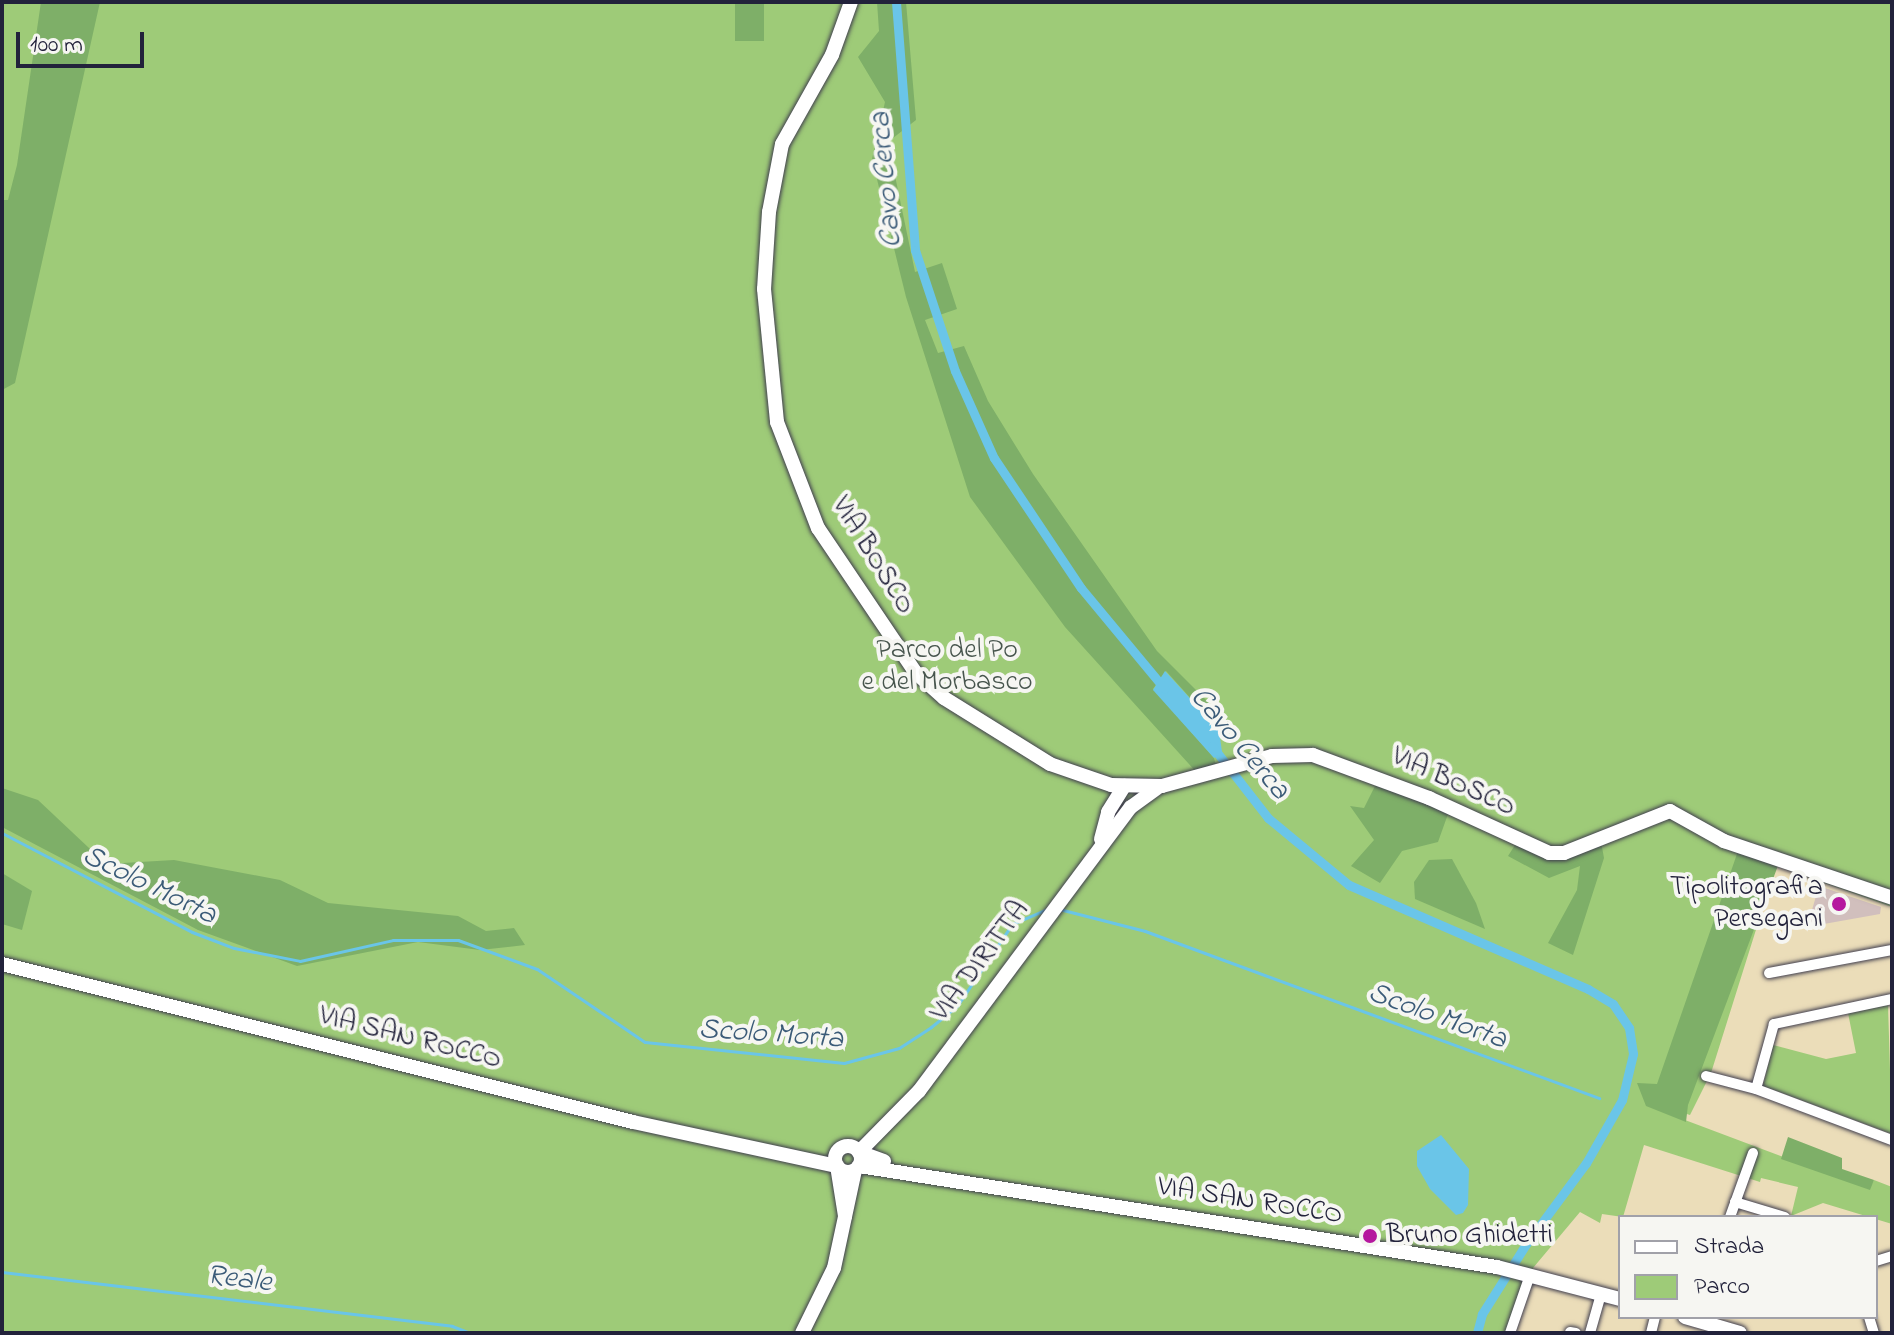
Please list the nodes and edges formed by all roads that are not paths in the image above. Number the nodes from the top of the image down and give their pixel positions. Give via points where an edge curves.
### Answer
1 (851, 2) edge
2 (1091, 779) junction
3 (1124, 786) junction
4 (1162, 786) junction
5 (1131, 807) junction
6 (1108, 812) junction
7 (1097, 851) junction
8 (1892, 898) edge
9 (1892, 950) edge
10 (2, 964) edge
11 (1769, 973) dead end
12 (1892, 999) edge
13 (1706, 1076) dead end
14 (1756, 1089) junction
15 (907, 1104) junction
16 (880, 1132) junction
17 (1892, 1140) edge
18 (1753, 1153) dead end
19 (856, 1158) junction
20 (836, 1160) junction
21 (891, 1163) junction
22 (918, 1172) junction
23 (1735, 1202) junction
24 (1731, 1215) edge
25 (1778, 1215) edge
26 (845, 1216) junction
27 (1527, 1274) junction
28 (1601, 1294) junction
29 (1618, 1298) edge
30 (1696, 1319) edge
31 (1718, 1329) edge
32 (802, 1333) edge
33 (1510, 1333) edge
34 (1590, 1333) edge
35 (1740, 1333) edge

1 - 2 street, VIA BOSCO via 832,55 782,144 769,212 764,289 777,422 818,528 915,672 978,722 1050,764
2 - 3 street, VIA BOSCO
2 - 6 street
3 - 4 street, VIA BOSCO
3 - 5 street
3 - 6 street, VIA DIRITTA
4 - 5 street, VIA DIRITTA via 1145,792
4 - 8 street, VIA BOSCO via 1293,753 1330,760 1549,853 1564,853 1670,811 1724,841
5 - 7 street, VIA DIRITTA
6 - 7 street, VIA DIRITTA
7 - 15 street, VIA DIRITTA
9 - 11 street
10 - 20 street, VIA SAN ROCCO via 647,1125 806,1159
12 - 14 street via 1774,1024
13 - 14 street
14 - 17 street
15 - 16 street, VIA DIRITTA
15 - 19 street, VIA DIRITTA
16 - 19 street, VIA DIRITTA
16 - 21 street via 881,1148
18 - 23 street
19 - 20 street, VIA SAN ROCCO
19 - 20 street
19 - 21 street, VIA SAN ROCCO
19 - 22 street, VIA SAN ROCCO
19 - 26 street
20 - 26 street
21 - 22 street, VIA SAN ROCCO
22 - 27 street, VIA SAN ROCCO via 1066,1201
23 - 24 street
23 - 25 street
26 - 32 street via 834,1268
27 - 28 street, VIA SAN ROCCO
27 - 33 street
28 - 29 street, VIA SAN ROCCO
28 - 34 street
30 - 31 street
31 - 35 street

